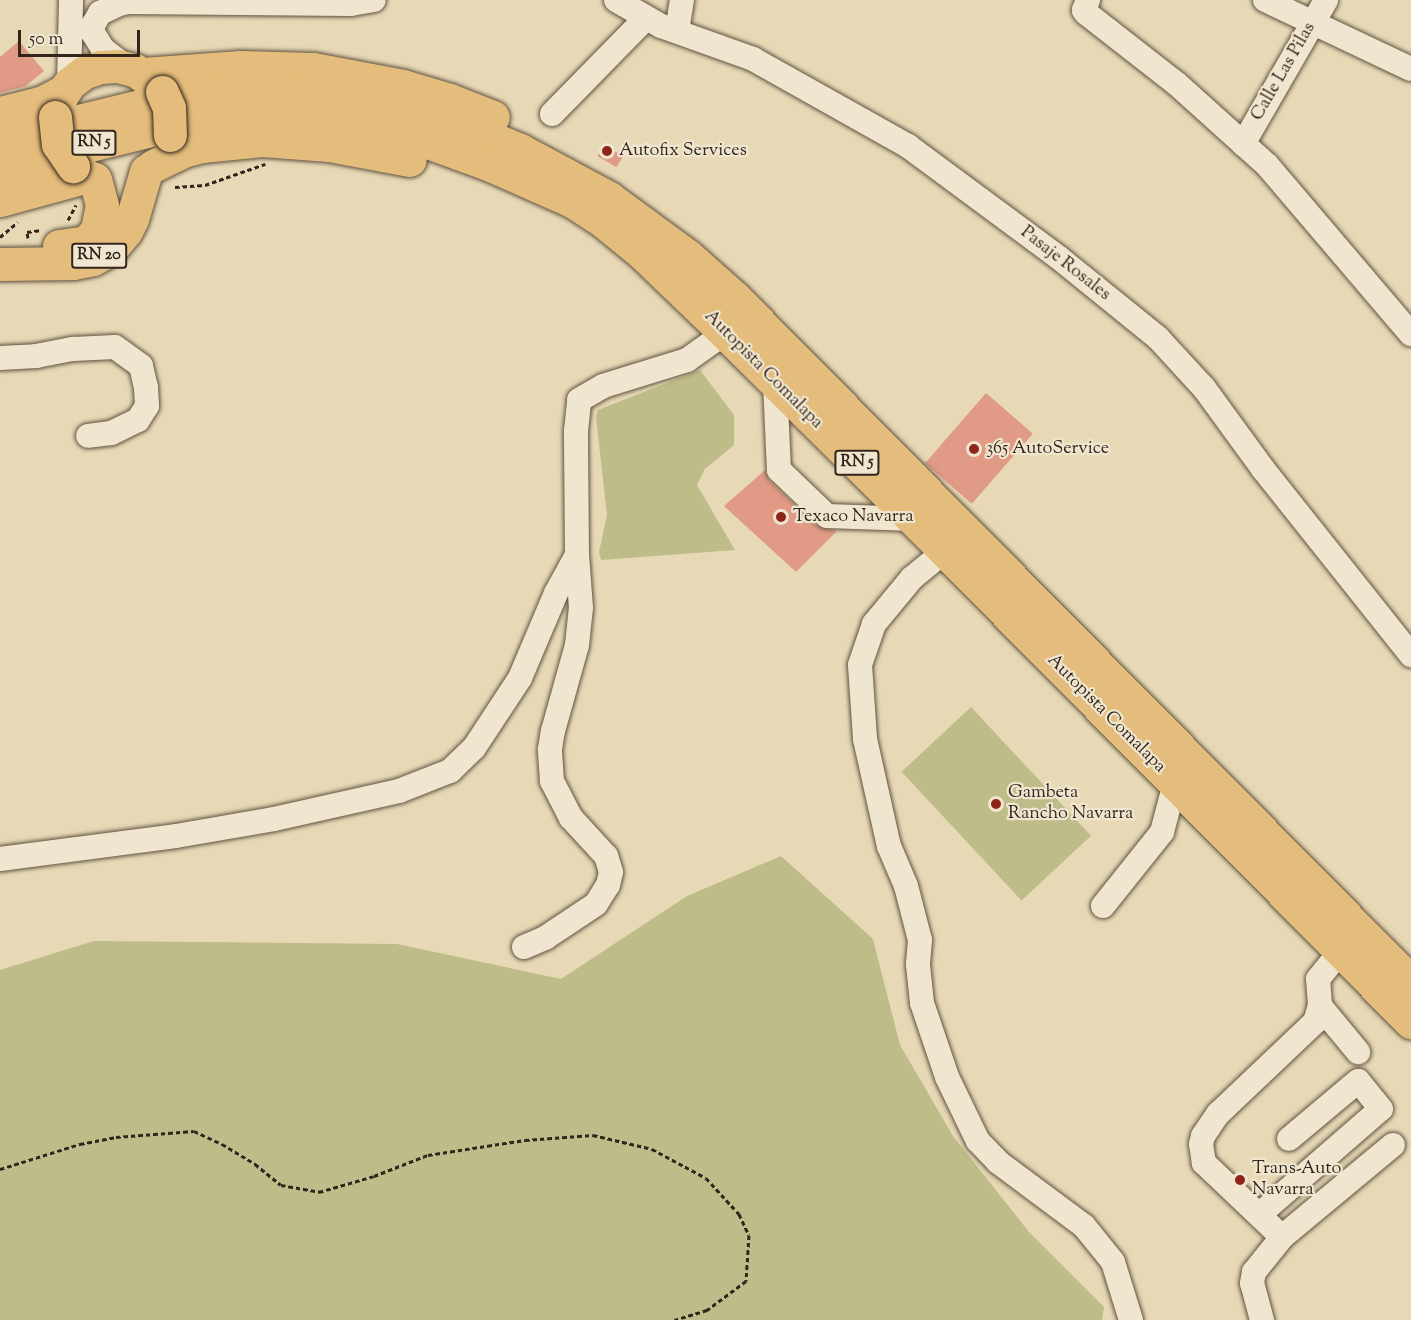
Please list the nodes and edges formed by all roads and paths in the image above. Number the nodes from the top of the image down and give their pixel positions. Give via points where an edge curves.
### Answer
1 (71, 0) edge
2 (374, 0) edge
3 (616, 0) edge
4 (682, 0) edge
5 (1265, 0) edge
6 (1326, 0) edge
7 (1086, 2) edge
8 (646, 18) junction
9 (1312, 23) junction
10 (677, 31) junction
11 (1411, 69) edge
12 (144, 78) junction
13 (63, 98) junction
14 (0, 113) edge
15 (552, 114) dead end
16 (0, 140) edge
17 (289, 142) junction
18 (1243, 144) junction
19 (0, 166) edge
20 (86, 174) junction
21 (158, 174) junction
22 (0, 200) edge
23 (0, 247) edge
24 (0, 264) edge
25 (734, 297) junction
26 (725, 333) junction
27 (1411, 334) edge
28 (0, 358) edge
29 (775, 383) junction
30 (88, 436) dead end
31 (913, 519) junction
32 (945, 551) junction
33 (577, 555) junction
34 (553, 602) junction
35 (581, 608) junction
36 (1411, 656) edge
37 (1174, 783) junction
38 (0, 859) edge
39 (1103, 906) dead end
40 (524, 947) dead end
41 (1341, 951) junction
42 (1411, 982) edge
43 (1320, 1006) junction
44 (1411, 1022) edge
45 (1358, 1052) dead end
46 (1289, 1139) dead end
47 (1393, 1145) dead end
48 (0, 1169) edge
49 (1260, 1214) junction
50 (1282, 1237) junction
51 (1261, 1311) edge
52 (674, 1320) edge
53 (1131, 1320) edge
54 (1276, 1320) edge

1 - 13 street
2 - 12 street via 351,4 129,2 100,13 93,33 103,49
3 - 8 street, Pasaje Rosales
4 - 10 street
5 - 9 street
6 - 9 street, Calle Las Pilas
7 - 18 street via 1086,13 1177,84
8 - 10 street, Pasaje Rosales
8 - 15 street
9 - 11 street
9 - 18 street, Calle Las Pilas
10 - 36 street, Pasaje Rosales via 753,59 908,146 1058,257 1158,338 1204,388
12 - 13 highway via 100,67 83,73
12 - 21 highway, RN 20, bridge via 169,108 170,135
12 - 25 highway via 241,67 313,69 373,79 450,100 520,129 615,179 672,226
13 - 14 highway
13 - 20 highway, RN 20, bridge via 58,144
16 - 25 highway, Autopista Comalapa / RN 5 via 216,90 273,88 337,96 429,117 529,154 609,198 688,256
17 - 21 highway via 243,141 202,146 186,150
17 - 21 path via 269,154 264,166 206,185
17 - 26 highway via 389,154 509,188 584,228
18 - 27 street via 1266,165
19 - 26 highway, Autopista Comalapa / RN 5 via 144,130 223,117 306,119 405,136 488,164 572,201 642,253
20 - 21 highway via 122,181
20 - 22 highway
20 - 23 highway, RN 20 via 102,205 97,230 86,242
21 - 24 highway, RN 20 via 126,231 111,249 93,259 73,263
25 - 42 highway, Autopista Comalapa / RN 5
26 - 29 highway, Autopista Comalapa / RN 5
26 - 33 street via 687,360 603,386 579,400
28 - 30 street via 115,348 141,366 147,406 138,420 111,434
29 - 31 highway, Autopista Comalapa / RN 5
29 - 31 street via 779,470 827,516
31 - 32 highway, Autopista Comalapa / RN 5
32 - 37 highway, Autopista Comalapa / RN 5
32 - 53 street via 912,578 874,624 860,665 865,739 889,846 906,886 920,940 922,1003 947,1077 978,1141 998,1162 1084,1226 1113,1262
33 - 34 street
33 - 35 street
34 - 35 street
34 - 38 street via 520,678 474,748 450,771 399,791 274,819
35 - 40 street via 577,645 553,731 552,781 571,818 606,856 612,872 596,904 545,938
37 - 39 street via 1162,832
37 - 41 highway, Autopista Comalapa / RN 5
41 - 43 street via 1317,980
41 - 44 highway, Autopista Comalapa / RN 5
43 - 45 street
43 - 49 street via 1315,1022 1218,1114 1203,1136 1204,1163
46 - 49 street via 1358,1081 1382,1109
47 - 50 street
48 - 52 path via 80,1144 194,1131 255,1164 281,1185 319,1192 428,1155 525,1140 593,1135 652,1149 706,1178 739,1214 749,1235 746,1281 707,1310
49 - 50 street
50 - 51 street via 1254,1272 1252,1282
51 - 54 street

